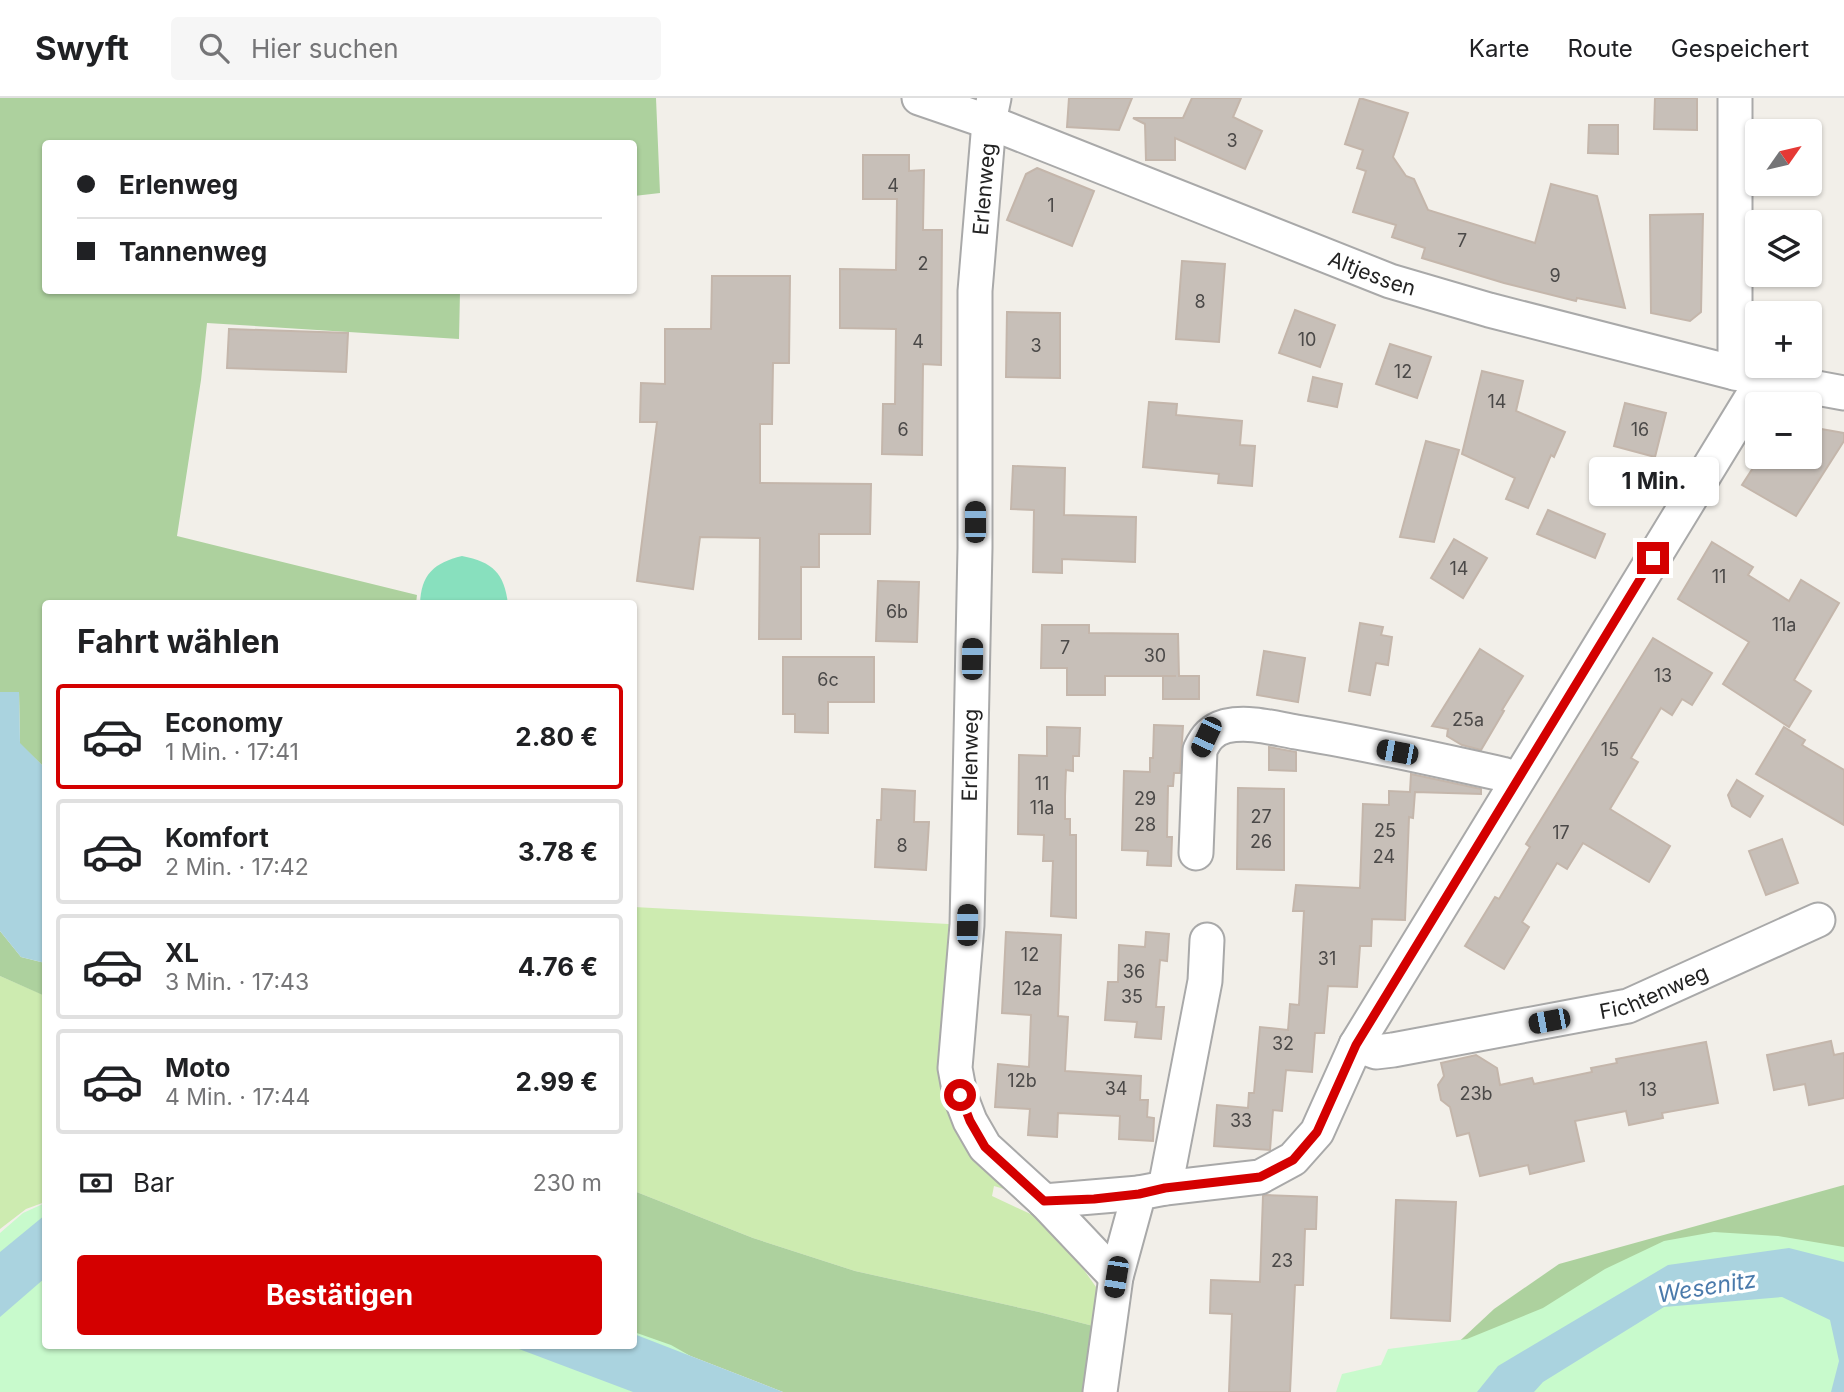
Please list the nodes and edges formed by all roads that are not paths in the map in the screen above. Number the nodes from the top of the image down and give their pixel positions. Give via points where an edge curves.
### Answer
1 (919, 98) edge
2 (1735, 98) edge
3 (992, 110) edge
4 (1745, 301) edge
5 (1745, 375) edge
6 (1748, 378) edge
7 (1760, 378) edge
8 (1844, 393) edge
9 (1518, 779) junction
10 (1196, 853) dead end
11 (1818, 920) dead end
12 (1207, 940) dead end
13 (1356, 1045) junction
14 (1152, 1191) junction
15 (1044, 1201) junction
16 (1116, 1277) junction
17 (1100, 1392) edge

1 - 3 street, Altjessen
2 - 4 street
3 - 5 street, Altjessen via 1390,281
3 - 15 street, Erlenweg via 975,291 967,925 955,1068 960,1095 985,1147
6 - 9 street
7 - 8 street, Altjessen
9 - 10 street via 1319,736 1246,724 1228,726 1206,737 1200,750
9 - 13 street
11 - 13 street, Fichtenweg via 1628,1006 1393,1050 1377,1052
12 - 14 street via 1205,981
13 - 14 street via 1317,1132 1293,1160 1260,1177
14 - 15 street
14 - 16 street
15 - 16 street, Erlenweg
16 - 17 street

